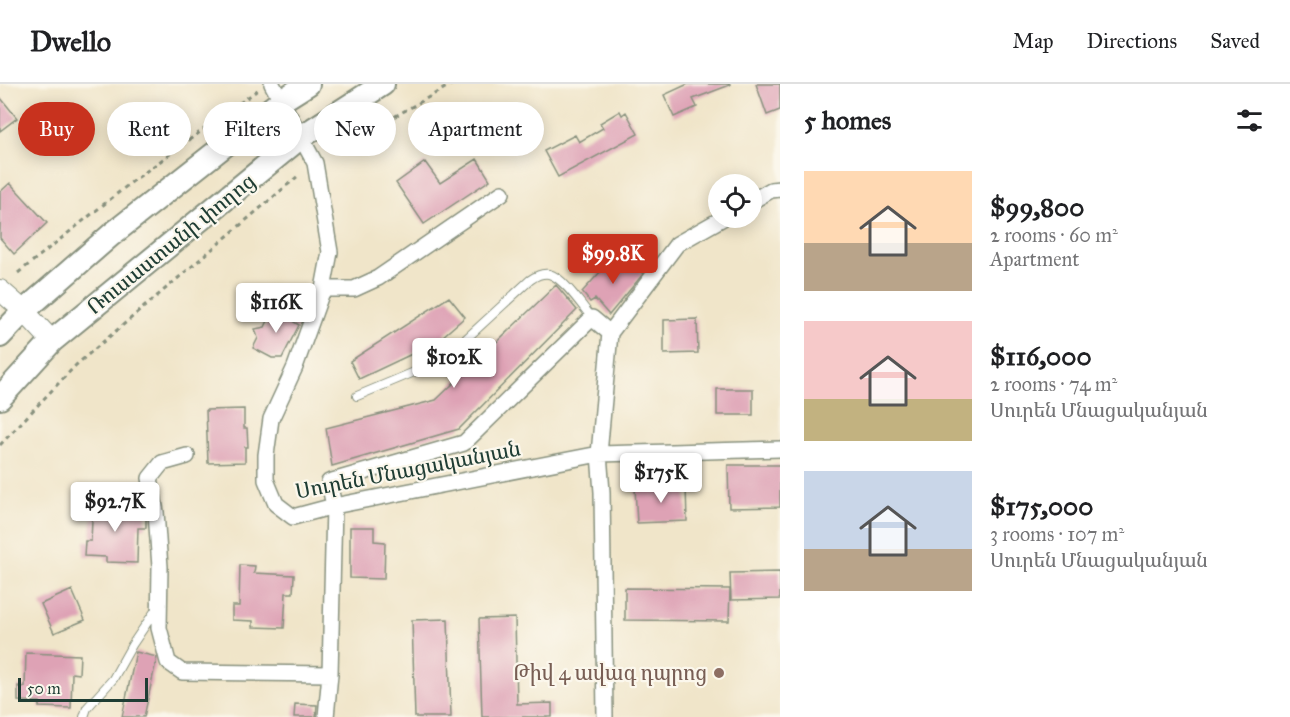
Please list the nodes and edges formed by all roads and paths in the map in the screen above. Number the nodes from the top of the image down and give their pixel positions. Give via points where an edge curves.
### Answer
1 (265, 84) edge
2 (308, 84) edge
3 (382, 84) edge
4 (452, 84) edge
5 (276, 92) edge
6 (396, 116) edge
7 (302, 136) edge
8 (302, 139) edge
9 (278, 156) edge
10 (298, 176) dead end
11 (780, 189) edge
12 (502, 193) dead end
13 (762, 195) edge
14 (708, 226) edge
15 (18, 273) dead end
16 (323, 289) junction
17 (0, 290) edge
18 (24, 312) junction
19 (592, 318) junction
20 (610, 333) junction
21 (0, 336) edge
22 (52, 341) junction
23 (357, 396) dead end
24 (0, 398) edge
25 (0, 445) edge
26 (780, 449) edge
27 (599, 454) junction
28 (187, 456) dead end
29 (334, 506) junction
30 (159, 604) junction
31 (330, 674) junction
32 (84, 717) edge
33 (326, 717) edge
34 (604, 717) edge

1 - 15 path via 133,181
2 - 5 main road, Ռուսաստանի փողոց
3 - 7 main road, Ռուսաստանի փողոց
4 - 6 path
5 - 18 main road, Ռուսաստանի փողոց
8 - 16 street, Սուրեն Մնացականյան via 315,163 330,252
9 - 22 main road, Ռուսաստանի փողոց
10 - 25 path via 76,364
11 - 13 street
12 - 16 street via 378,278 354,289
14 - 20 street via 677,244
16 - 29 street, Սուրեն Մնացականյան via 271,419 266,480 276,504 293,516
17 - 18 street
18 - 21 main road, Ռուսաստանի փողոց
18 - 22 street
19 - 20 street
19 - 23 lane via 561,280 550,274 539,275 443,360
19 - 29 street via 464,443 329,482
20 - 27 street
22 - 24 main road, Ռուսաստանի փողոց
26 - 27 street, Սուրեն Մնացականյան
27 - 29 street, Սուրեն Մնացականյան
27 - 34 street
28 - 30 street via 162,463 150,478 160,567
29 - 31 street
30 - 31 street via 159,628 168,662 182,672
30 - 32 lane via 113,679 87,708
31 - 33 street

